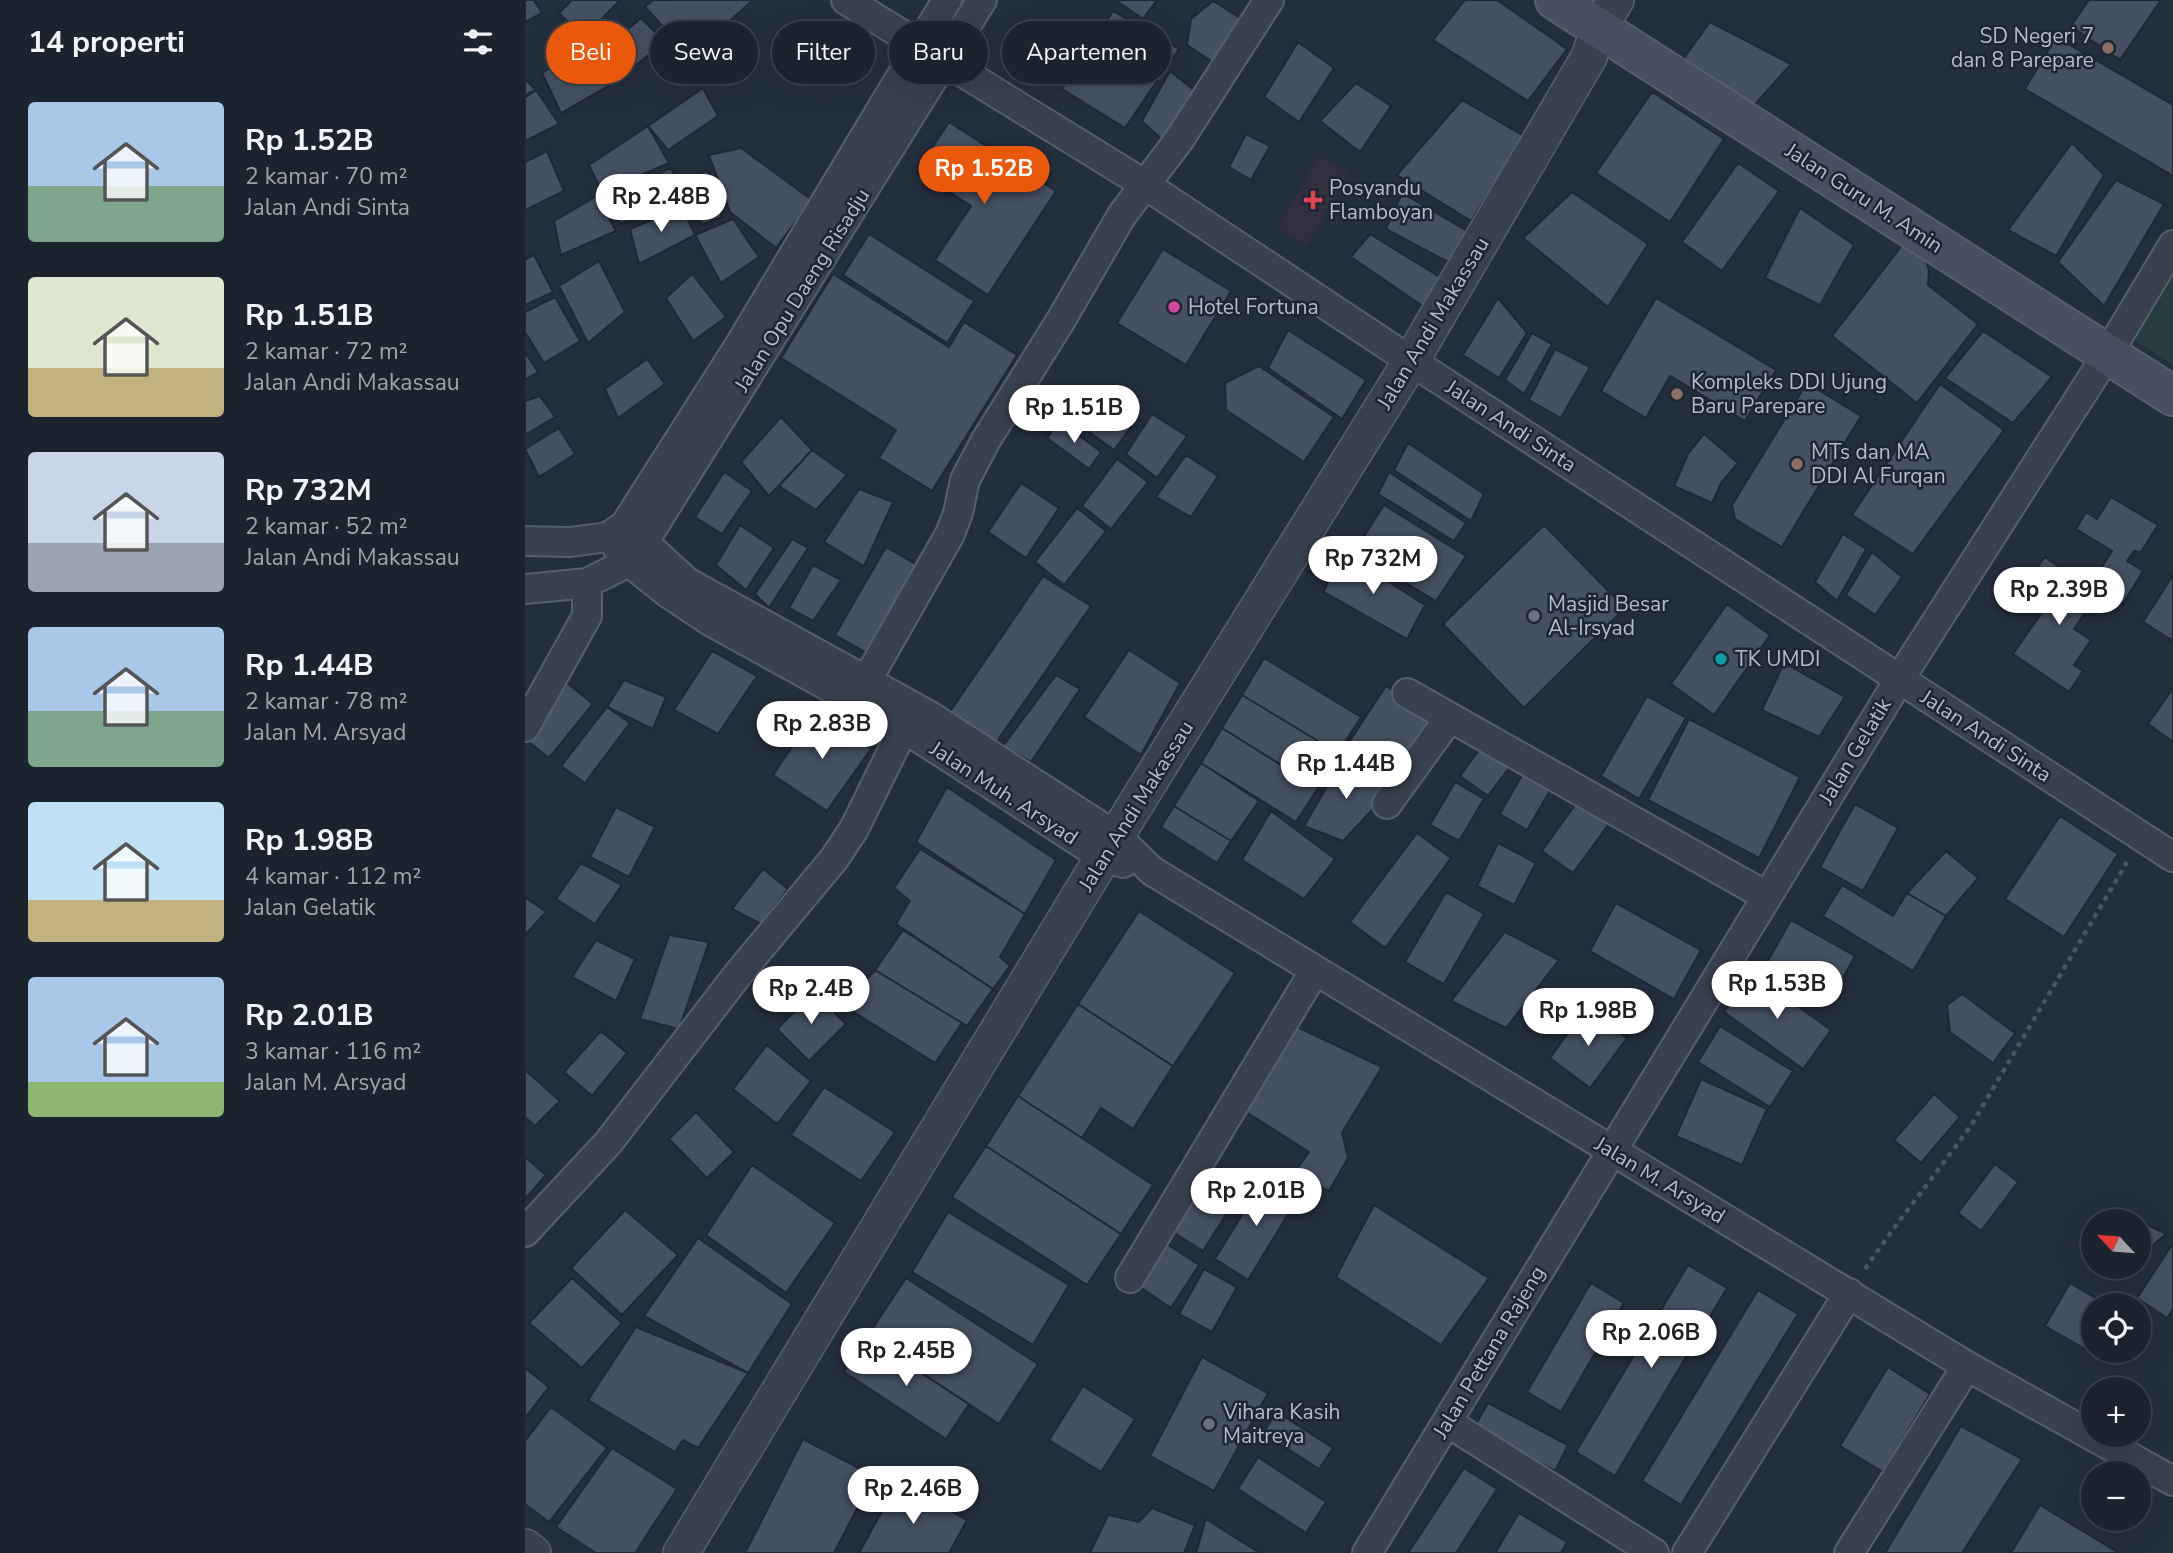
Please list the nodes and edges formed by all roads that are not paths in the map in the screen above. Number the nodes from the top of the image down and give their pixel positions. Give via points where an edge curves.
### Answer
1 (846, 0) edge
2 (947, 0) edge
3 (982, 0) edge
4 (1269, 0) edge
5 (1555, 0) edge
6 (1638, 0) edge
7 (934, 21) edge
8 (969, 21) edge
9 (889, 27) edge
10 (1604, 31) edge
11 (895, 84) edge
12 (929, 84) edge
13 (984, 84) edge
14 (1145, 184) junction
15 (2173, 245) edge
16 (2107, 355) junction
17 (1411, 361) junction
18 (2173, 396) edge
19 (525, 541) edge
20 (626, 542) junction
21 (587, 583) junction
22 (525, 589) edge
23 (867, 680) junction
24 (1899, 680) junction
25 (1407, 693) dead end
26 (1450, 717) junction
27 (909, 718) junction
28 (525, 727) edge
29 (1387, 804) dead end
30 (1110, 847) junction
31 (2173, 857) edge
32 (1152, 871) joint
33 (1766, 896) junction
34 (1315, 970) junction
35 (1611, 1151) junction
36 (525, 1232) edge
37 (1130, 1278) dead end
38 (1849, 1293) junction
39 (1967, 1366) junction
40 (1447, 1422) junction
41 (2173, 1481) edge
42 (525, 1547) edge
43 (533, 1553) edge
44 (681, 1553) edge
45 (1367, 1553) edge
46 (1654, 1553) edge
47 (1687, 1553) edge
48 (1849, 1553) edge

1 - 9 street, Jalan Andi Sinta
2 - 7 street, Jalan Opu Daeng Risadju
3 - 8 street, Jalan Opu Daeng Risadju
4 - 14 street via 1179,140
5 - 10 main road, Jalan Guru M. Amin
6 - 10 street, Jalan Andi Makassau
10 - 16 main road, Jalan Guru M. Amin
10 - 17 street, Jalan Andi Makassau
11 - 20 street, Jalan Opu Daeng Risadju
12 - 20 street, Jalan Opu Daeng Risadju
13 - 14 street, Jalan Andi Sinta
14 - 17 street, Jalan Andi Sinta
14 - 23 street via 986,440 965,480 950,534
15 - 16 street, Jalan Gelatik
16 - 18 main road, Jalan Guru M. Amin
16 - 24 street, Jalan Gelatik
17 - 24 street, Jalan Andi Sinta
17 - 30 street, Jalan Andi Makassau
19 - 20 street
20 - 21 street
20 - 23 street, Jalan Muh. Arsyad via 687,582
20 - 27 street, Jalan Muh. Arsyad via 668,593 710,621
21 - 22 street
21 - 28 street via 587,616
23 - 27 street, Jalan Muh. Arsyad
24 - 31 street, Jalan Andi Sinta
24 - 33 street, Jalan Gelatik
25 - 26 street
26 - 29 street
26 - 33 street
27 - 30 street, Jalan Muh. Arsyad
27 - 36 street via 854,829 834,859 608,1143
30 - 32 street, Jalan Muh. Arsyad
30 - 44 street, Jalan Andi Makassau
32 - 34 street, Jalan M. Arsyad
33 - 35 street, Jalan Gelatik
34 - 35 street, Jalan M. Arsyad
34 - 37 street
35 - 38 street, Jalan M. Arsyad
35 - 40 street, Jalan Pettana Rajeng
38 - 39 street, Jalan M. Arsyad
38 - 47 street
39 - 41 street, Jalan M. Arsyad
39 - 48 street
40 - 45 street, Jalan Pettana Rajeng
40 - 46 street
42 - 43 street

